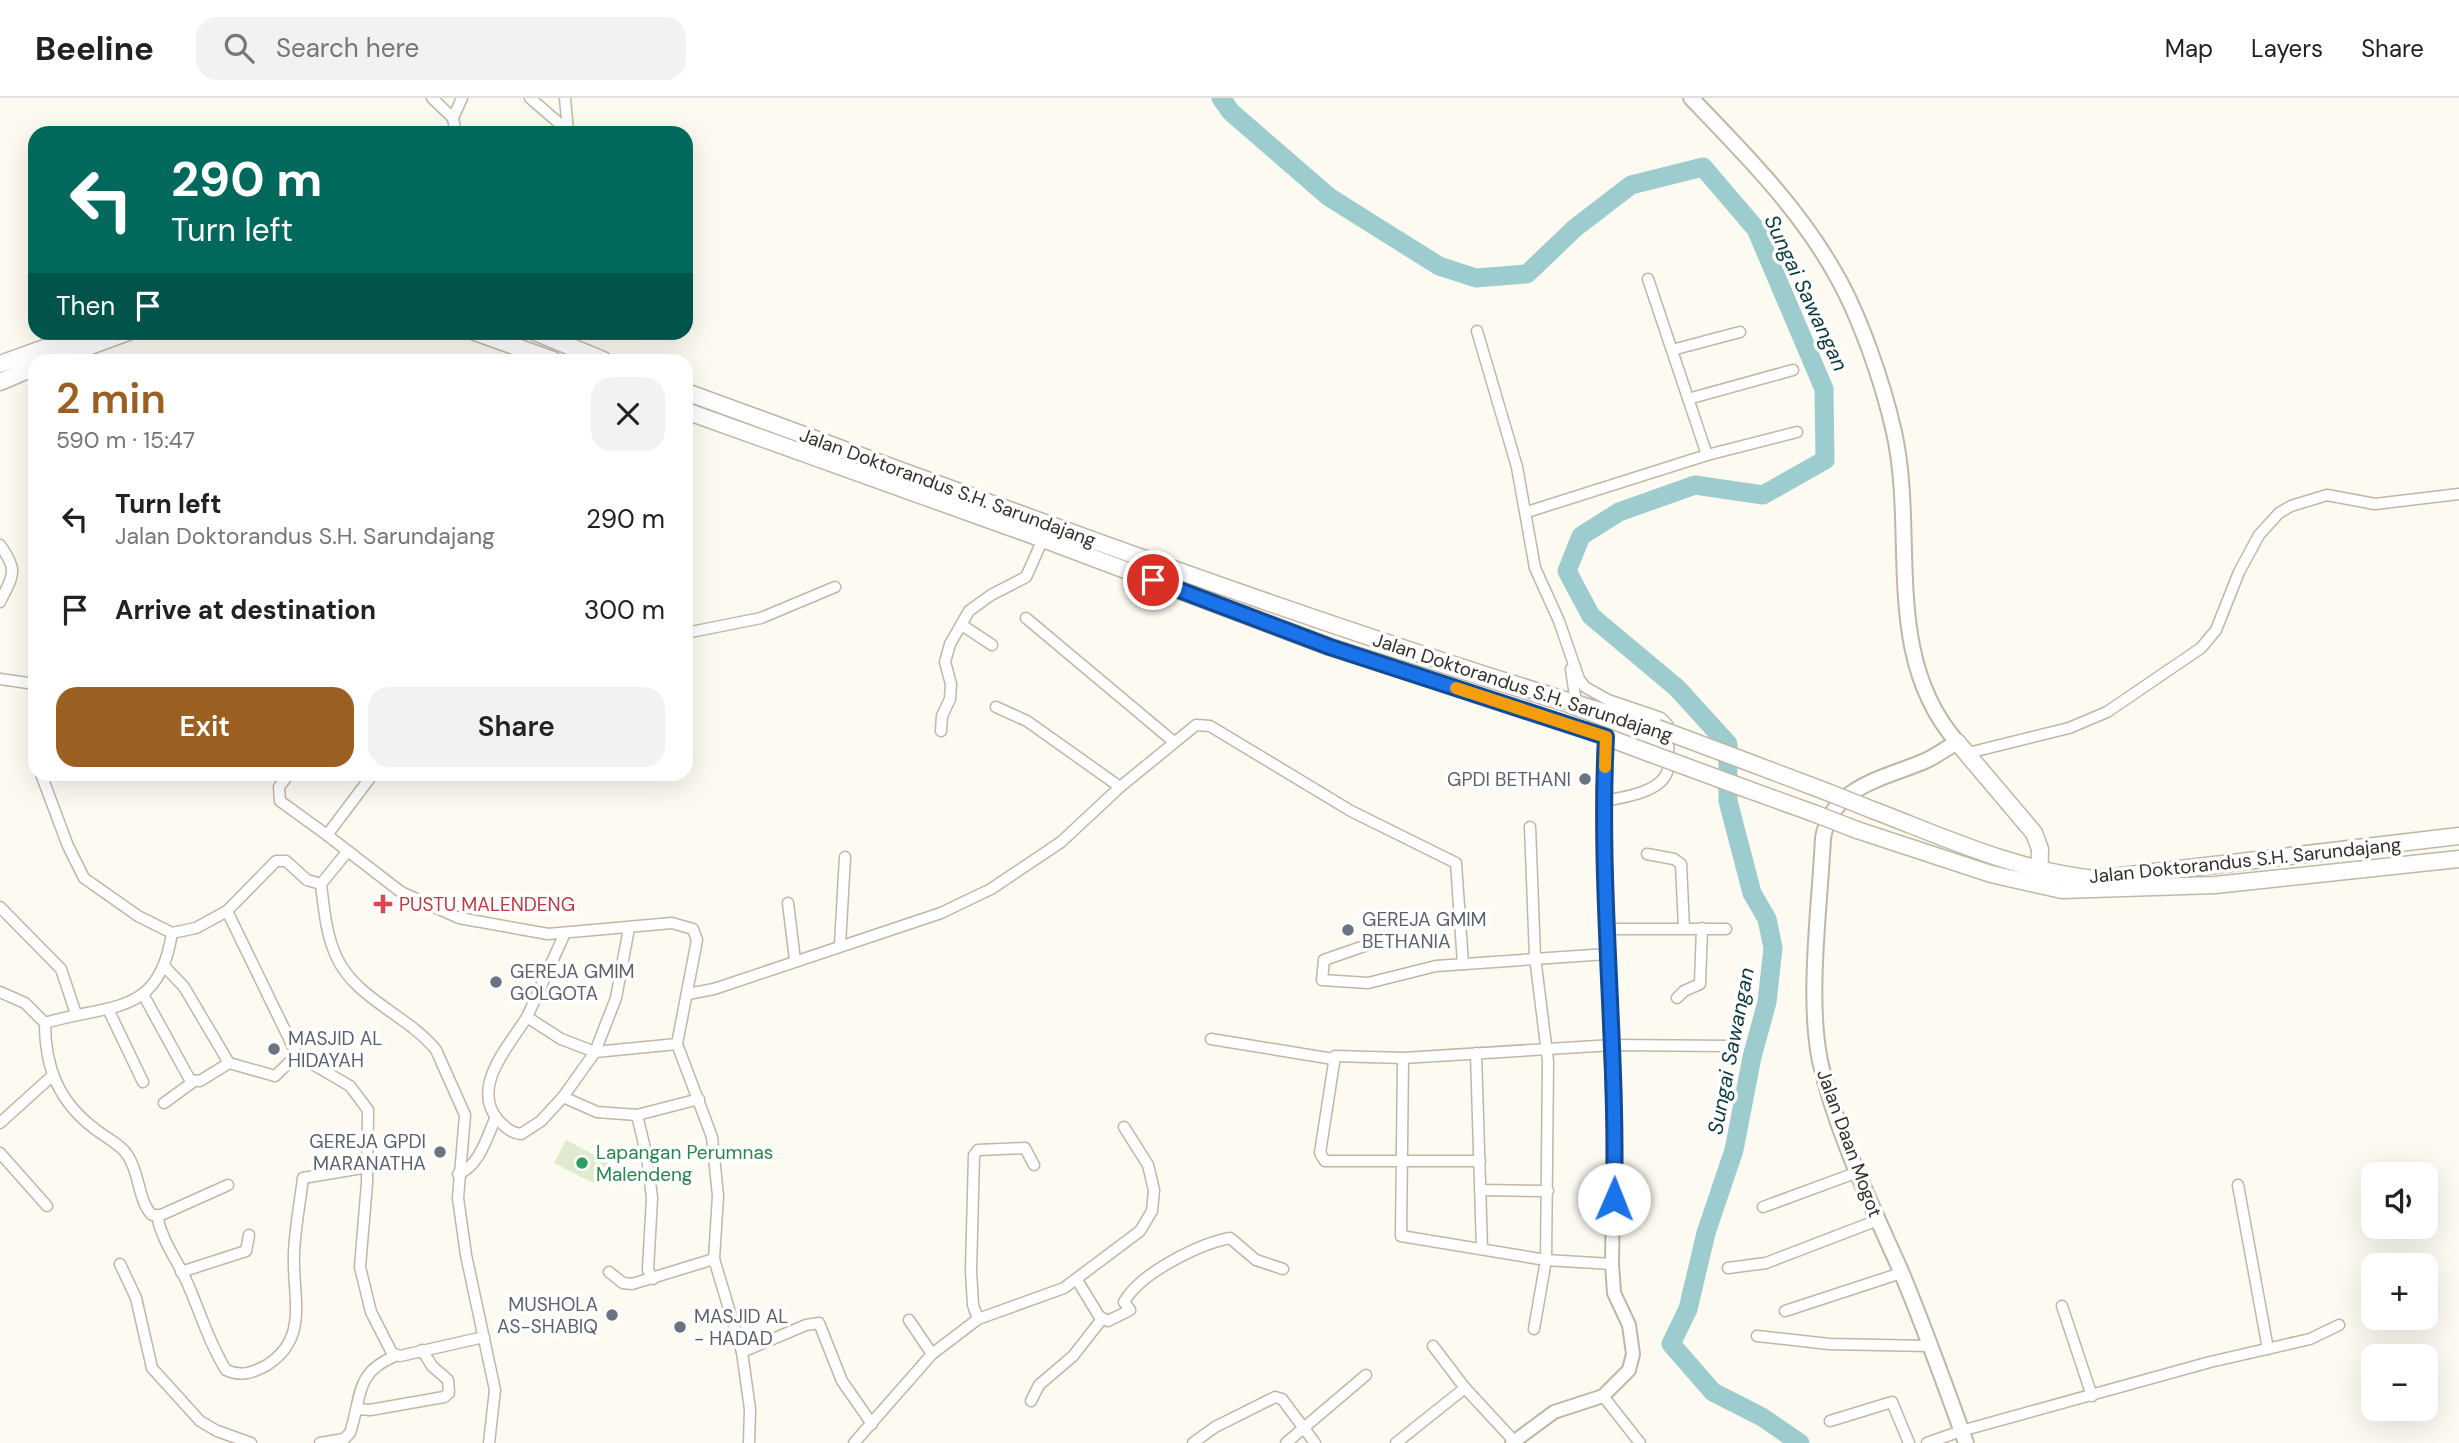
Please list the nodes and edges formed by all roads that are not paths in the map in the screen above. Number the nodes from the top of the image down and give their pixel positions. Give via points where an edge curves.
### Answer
1 (432, 98) edge
2 (462, 98) edge
3 (530, 98) edge
4 (565, 98) edge
5 (1691, 98) edge
6 (453, 118) junction
7 (454, 126) edge
8 (562, 126) edge
9 (568, 126) edge
10 (1648, 279) dead end
11 (1477, 331) dead end
12 (1740, 332) dead end
13 (67, 340) edge
14 (106, 340) edge
15 (497, 340) edge
16 (554, 340) edge
17 (1672, 350) junction
18 (68, 354) edge
19 (536, 354) edge
20 (588, 354) edge
21 (0, 364) edge
22 (28, 370) edge
23 (1793, 370) dead end
24 (0, 382) edge
25 (693, 395) edge
26 (1688, 399) junction
27 (693, 414) edge
28 (1797, 432) dead end
29 (1707, 455) junction
30 (2459, 494) edge
31 (1527, 512) junction
32 (1043, 539) junction
33 (0, 545) edge
34 (1106, 554) junction
35 (835, 587) dead end
36 (0, 602) edge
37 (1026, 618) dead end
38 (962, 625) junction
39 (693, 633) edge
40 (1566, 642) junction
41 (992, 645) dead end
42 (0, 680) edge
43 (28, 683) edge
44 (1576, 704) junction
45 (996, 708) dead end
46 (1935, 714) junction
47 (941, 731) dead end
48 (1606, 737) junction
49 (1174, 742) junction
50 (1963, 747) junction
51 (1926, 760) junction
52 (44, 781) edge
53 (284, 781) edge
54 (368, 781) edge
55 (1120, 787) junction
56 (1603, 801) junction
57 (1530, 827) dead end
58 (327, 835) junction
59 (2459, 836) edge
60 (347, 852) junction
61 (1647, 853) dead end
62 (845, 857) dead end
63 (2459, 859) edge
64 (2040, 878) junction
65 (321, 884) junction
66 (788, 903) dead end
67 (0, 907) edge
68 (227, 911) junction
69 (629, 928) junction
70 (1684, 928) junction
71 (1702, 928) junction
72 (1607, 929) junction
73 (1726, 929) dead end
74 (172, 933) junction
75 (565, 933) junction
76 (1377, 937) dead end
77 (840, 945) junction
78 (1607, 954) junction
79 (1535, 957) junction
80 (795, 960) junction
81 (1463, 964) junction
82 (165, 967) junction
83 (0, 992) edge
84 (688, 994) junction
85 (144, 996) junction
86 (1677, 998) dead end
87 (108, 1009) junction
88 (76, 1014) junction
89 (527, 1017) junction
90 (45, 1023) junction
91 (1210, 1039) dead end
92 (677, 1044) junction
93 (1613, 1045) junction
94 (1730, 1046) dead end
95 (1546, 1049) junction
96 (595, 1052) junction
97 (1476, 1053) junction
98 (297, 1055) junction
99 (1403, 1058) junction
100 (1333, 1059) junction
101 (229, 1063) junction
102 (52, 1076) junction
103 (143, 1082) dead end
104 (193, 1082) junction
105 (563, 1097) junction
106 (699, 1099) junction
107 (164, 1103) dead end
108 (637, 1115) junction
109 (496, 1117) junction
110 (0, 1123) edge
111 (1124, 1127) dead end
112 (0, 1153) edge
113 (1402, 1160) junction
114 (1480, 1161) junction
115 (1034, 1165) dead end
116 (368, 1167) junction
117 (1858, 1172) junction
118 (458, 1174) junction
119 (228, 1185) dead end
120 (2238, 1185) dead end
121 (1480, 1190) junction
122 (1548, 1191) junction
123 (47, 1206) dead end
124 (1763, 1207) dead end
125 (157, 1216) junction
126 (1878, 1220) junction
127 (249, 1236) dead end
128 (1482, 1249) junction
129 (714, 1259) junction
130 (1546, 1260) junction
131 (120, 1264) dead end
132 (1612, 1265) junction
133 (1728, 1268) dead end
134 (1283, 1269) dead end
135 (181, 1272) junction
136 (609, 1272) dead end
137 (1901, 1273) junction
138 (653, 1279) junction
139 (1077, 1280) junction
140 (2062, 1306) dead end
141 (1785, 1311) dead end
142 (978, 1319) junction
143 (1102, 1319) junction
144 (909, 1320) dead end
145 (2339, 1325) dead end
146 (1534, 1329) dead end
147 (1757, 1336) dead end
148 (484, 1337) junction
149 (1433, 1346) dead end
150 (1929, 1346) junction
151 (428, 1349) junction
152 (2268, 1349) junction
153 (742, 1352) junction
154 (932, 1354) junction
155 (395, 1356) junction
156 (1366, 1374) dead end
157 (1465, 1388) junction
158 (1603, 1396) junction
159 (2092, 1396) junction
160 (1031, 1401) dead end
161 (358, 1409) junction
162 (1830, 1421) dead end
163 (872, 1424) junction
164 (1303, 1429) junction
165 (1964, 1437) edge
166 (1513, 1442) edge
167 (251, 1443) edge
168 (320, 1443) edge
169 (489, 1443) edge
170 (749, 1443) edge
171 (854, 1443) edge
172 (1193, 1443) edge
173 (1286, 1443) edge
174 (1315, 1443) edge
175 (1396, 1443) edge
176 (1640, 1443) edge
177 (1909, 1443) edge
178 (1927, 1443) edge

1 - 6 street
2 - 6 street
3 - 8 street
4 - 9 street
5 - 46 main road via 1785,201 1835,272 1854,310 1894,431 1906,607 1921,686
6 - 7 street
10 - 17 street
11 - 31 street
12 - 17 street
13 - 21 main road
14 - 18 main road
15 - 19 main road
16 - 20 main road
17 - 26 street
22 - 24 main road
23 - 26 street
25 - 34 main road, Jalan Doktorandus S.H. Sarundajang
26 - 29 street
27 - 32 main road, Jalan Doktorandus S.H. Sarundajang
28 - 29 street
29 - 31 street
30 - 50 street via 2375,504 2327,495 2291,506 2259,534 2216,630 2201,648 2123,704 2069,728
31 - 40 street via 1535,568
32 - 34 main road, Jalan Doktorandus S.H. Sarundajang
32 - 38 street via 1026,578 977,604
33 - 36 street via 13,567 13,577
34 - 44 main road, Jalan Doktorandus S.H. Sarundajang
34 - 48 main road, Jalan Doktorandus S.H. Sarundajang via 1330,647
35 - 39 street via 761,618
37 - 49 street
38 - 41 street
38 - 47 street via 946,654 951,684
40 - 44 street
40 - 56 street via 1585,687 1667,724 1668,767 1661,780 1651,788
42 - 43 street
44 - 64 main road, Jalan Doktorandus S.H. Sarundajang, bridge via 1657,728 2004,860
45 - 55 street via 1027,721
46 - 50 main road
46 - 51 main road via 1940,735
48 - 56 street
48 - 64 main road, Jalan Doktorandus S.H. Sarundajang, bridge via 1979,871
49 - 55 street
49 - 81 street via 1196,725 1210,726 1351,811 1456,863
50 - 51 main road, Jalan Daan Mogot
50 - 64 main road via 2034,833
51 - 117 main road, Jalan Daan Mogot via 1845,796 1830,814 1823,838 1817,941 1820,1058
52 - 74 street via 84,878 138,916
53 - 58 street via 278,798
54 - 58 street
55 - 77 street via 1051,850 991,889 941,913
56 - 72 street
57 - 79 street
58 - 60 street
59 - 64 main road, Jalan Doktorandus S.H. Sarundajang via 2113,878
60 - 65 street
60 - 75 street via 401,892 433,909 503,927
61 - 70 street via 1681,864
62 - 77 street
63 - 64 main road, Jalan Doktorandus S.H. Sarundajang via 2141,890 2062,890
65 - 68 street via 307,880 282,860 268,866
65 - 118 street via 327,930 339,963 355,982 429,1041 459,1098 466,1125
66 - 80 street
67 - 88 street via 61,969
68 - 74 street via 208,923
68 - 98 street
69 - 75 street
69 - 84 street via 672,923 693,929 697,940
69 - 96 street via 616,998
70 - 71 street
70 - 72 street
71 - 73 street
71 - 86 street via 1700,984
72 - 78 street
74 - 82 street
75 - 89 street
76 - 81 street via 1370,944 1325,959 1322,980 1368,983
77 - 80 street
78 - 79 street
78 - 93 street
79 - 81 street
79 - 95 street
80 - 84 street
82 - 85 street
82 - 101 street via 184,987
83 - 90 street via 25,1003
84 - 92 street
85 - 87 street
85 - 104 street
87 - 88 street
87 - 103 street
88 - 90 street
89 - 96 street via 561,1039
89 - 109 street via 486,1092
90 - 102 street
91 - 100 street
92 - 96 street
92 - 106 street
93 - 94 street
93 - 95 street
93 - 132 street
95 - 97 street
95 - 122 street
96 - 105 street
97 - 99 street
97 - 114 street
98 - 101 street via 275,1076
98 - 116 street via 342,1081 363,1100 368,1110
99 - 100 street via 1336,1055
99 - 113 street
100 - 113 street via 1322,1158 1329,1162
101 - 104 street
102 - 110 street
102 - 125 street via 71,1109 126,1152 147,1209
104 - 107 street
105 - 108 street via 597,1112
105 - 109 street via 525,1133 509,1131
106 - 108 street
106 - 129 street via 717,1173
108 - 138 street via 651,1187 648,1270
109 - 118 street via 478,1157
111 - 139 street via 1148,1165 1154,1190 1152,1211 1131,1240
112 - 123 street
113 - 114 street
113 - 128 street via 1401,1236
114 - 121 street
115 - 142 street via 1026,1147 978,1150 974,1155 971,1271
116 - 135 street via 303,1178 294,1255 295,1327 287,1349 261,1369 245,1374 226,1370
116 - 155 street via 360,1267 371,1312
117 - 124 street
117 - 126 main road, Jalan Daan Mogot
118 - 148 street via 466,1255
119 - 125 street
120 - 152 street
121 - 122 street
121 - 128 street
122 - 130 street
125 - 135 street via 162,1238
126 - 133 street via 1766,1263
126 - 137 main road, Jalan Daan Mogot
127 - 135 street via 246,1251
128 - 130 street
129 - 138 street
129 - 153 street
130 - 132 street
130 - 146 street
131 - 167 street via 136,1298 152,1368 201,1420
132 - 158 street via 1614,1293 1629,1325 1633,1354 1629,1370
134 - 143 street via 1256,1260 1230,1238 1206,1243 1129,1293 1124,1302 1130,1310 1126,1314 1111,1321
136 - 138 street via 628,1284
137 - 141 street
137 - 150 main road, Jalan Daan Mogot
139 - 142 street
139 - 143 street
140 - 159 street
142 - 154 street
143 - 160 street via 1073,1356 1039,1385
144 - 154 street
145 - 152 street via 2310,1339
147 - 150 street via 1829,1344
148 - 151 street
148 - 169 street via 495,1400
149 - 157 street
150 - 165 main road, Jalan Daan Mogot
151 - 155 street
151 - 161 street via 432,1366 448,1380 449,1394
152 - 159 street
153 - 163 street via 819,1323 842,1381
153 - 170 street via 750,1409
154 - 163 street
155 - 161 street via 366,1376
156 - 164 street
157 - 166 street
157 - 175 street
158 - 166 street via 1554,1412
158 - 176 street
159 - 165 street
161 - 168 street via 347,1437
162 - 177 street via 1892,1402
163 - 171 street
164 - 172 street via 1282,1399 1275,1397
164 - 173 street
164 - 174 street
165 - 178 street

